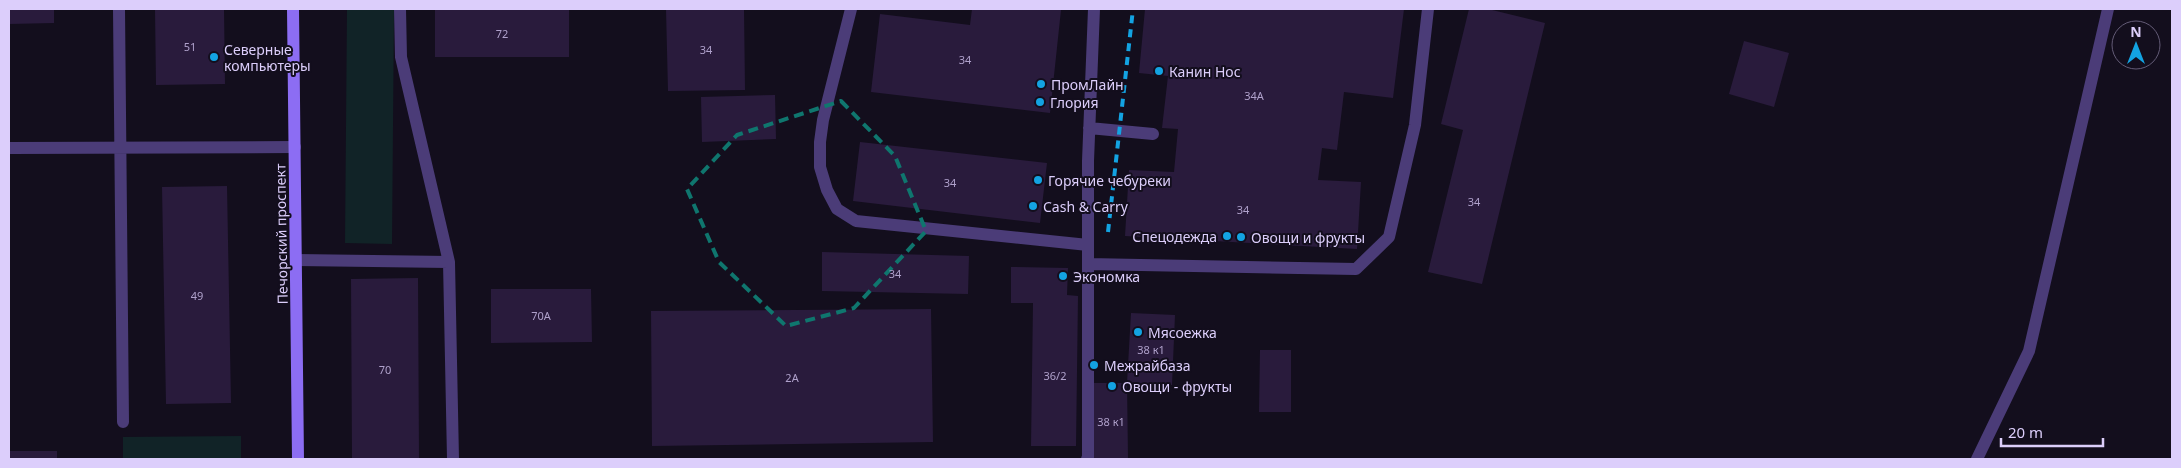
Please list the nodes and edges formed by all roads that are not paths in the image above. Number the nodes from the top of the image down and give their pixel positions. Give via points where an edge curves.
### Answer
1 (119, 9) edge
2 (293, 9) edge
3 (400, 9) edge
4 (851, 9) edge
5 (1094, 9) edge
6 (1428, 9) edge
7 (2108, 9) edge
8 (1089, 128) junction
9 (1153, 134) dead end
10 (295, 147) junction
11 (9, 148) edge
12 (120, 148) junction
13 (1088, 245) junction
14 (296, 260) junction
15 (449, 262) junction
16 (1088, 264) junction
17 (123, 422) dead end
18 (1087, 458) edge
19 (298, 459) edge
20 (452, 459) edge
21 (1977, 459) edge

1 - 12 lane
2 - 10 main road, Печорский проспект
3 - 15 lane via 401,57
4 - 13 lane via 820,142 820,167 826,190 837,209 856,221
5 - 8 lane
6 - 16 lane via 1415,125 1389,237 1356,269
7 - 21 lane via 2029,351
8 - 9 lane
8 - 13 lane
10 - 12 lane
10 - 14 main road, Печорский проспект
11 - 12 lane
12 - 17 lane
13 - 16 lane
14 - 15 lane
14 - 19 main road, Печорский проспект
15 - 20 lane
16 - 18 lane

